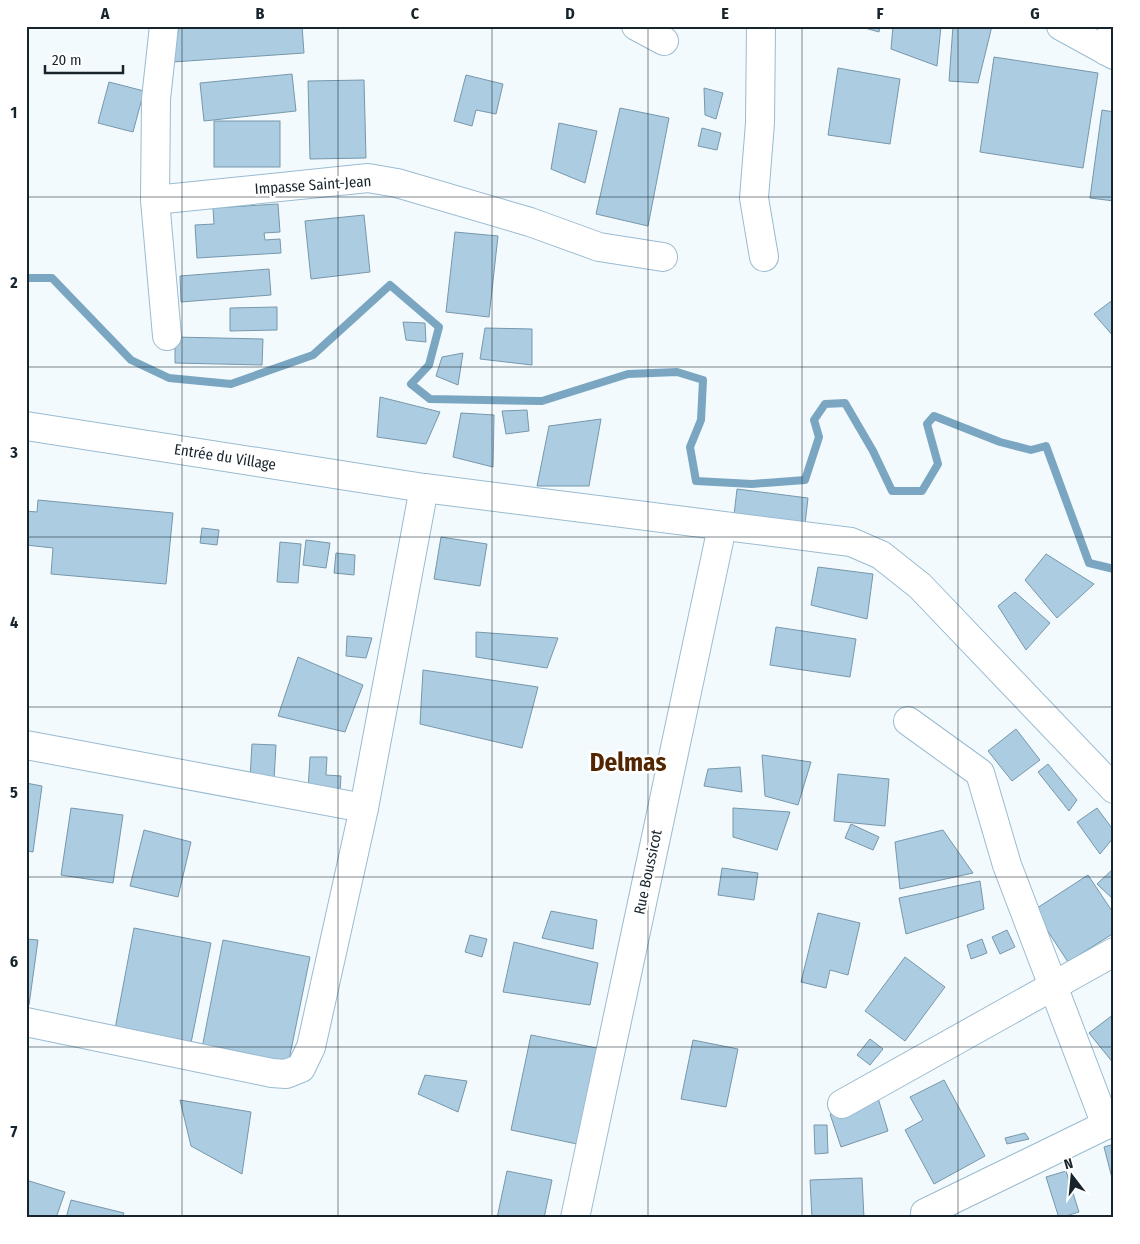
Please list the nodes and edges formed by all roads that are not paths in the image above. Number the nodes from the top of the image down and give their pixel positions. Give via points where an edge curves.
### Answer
1 (164, 26) edge
2 (636, 26) edge
3 (761, 26) edge
4 (1061, 26) edge
5 (664, 41) dead end
6 (1111, 44) edge
7 (155, 200) junction
8 (663, 257) dead end
9 (764, 258) dead end
10 (166, 336) dead end
11 (26, 426) edge
12 (424, 488) junction
13 (722, 527) junction
14 (908, 721) dead end
15 (26, 745) edge
16 (1114, 790) edge
17 (364, 808) junction
18 (1114, 952) edge
19 (1053, 987) junction
20 (26, 1022) edge
21 (842, 1104) dead end
22 (1110, 1123) edge
23 (925, 1215) edge
24 (575, 1218) edge

1 - 7 street via 156,100
2 - 5 street
3 - 9 street via 760,123 754,198
4 - 6 street
7 - 8 street, Impasse Saint-Jean via 368,178 530,222 599,247
7 - 10 street
11 - 12 street, Entrée du Village
12 - 13 street, Entrée du Village
12 - 17 street
13 - 16 street, Entrée du Village via 851,542 881,555 920,586
13 - 24 street, Rue Boussicot
14 - 19 street via 980,773 1007,865
15 - 17 street
17 - 20 street via 311,1047 301,1068 286,1074 272,1073
18 - 19 street
19 - 21 street
19 - 22 street
22 - 23 street

